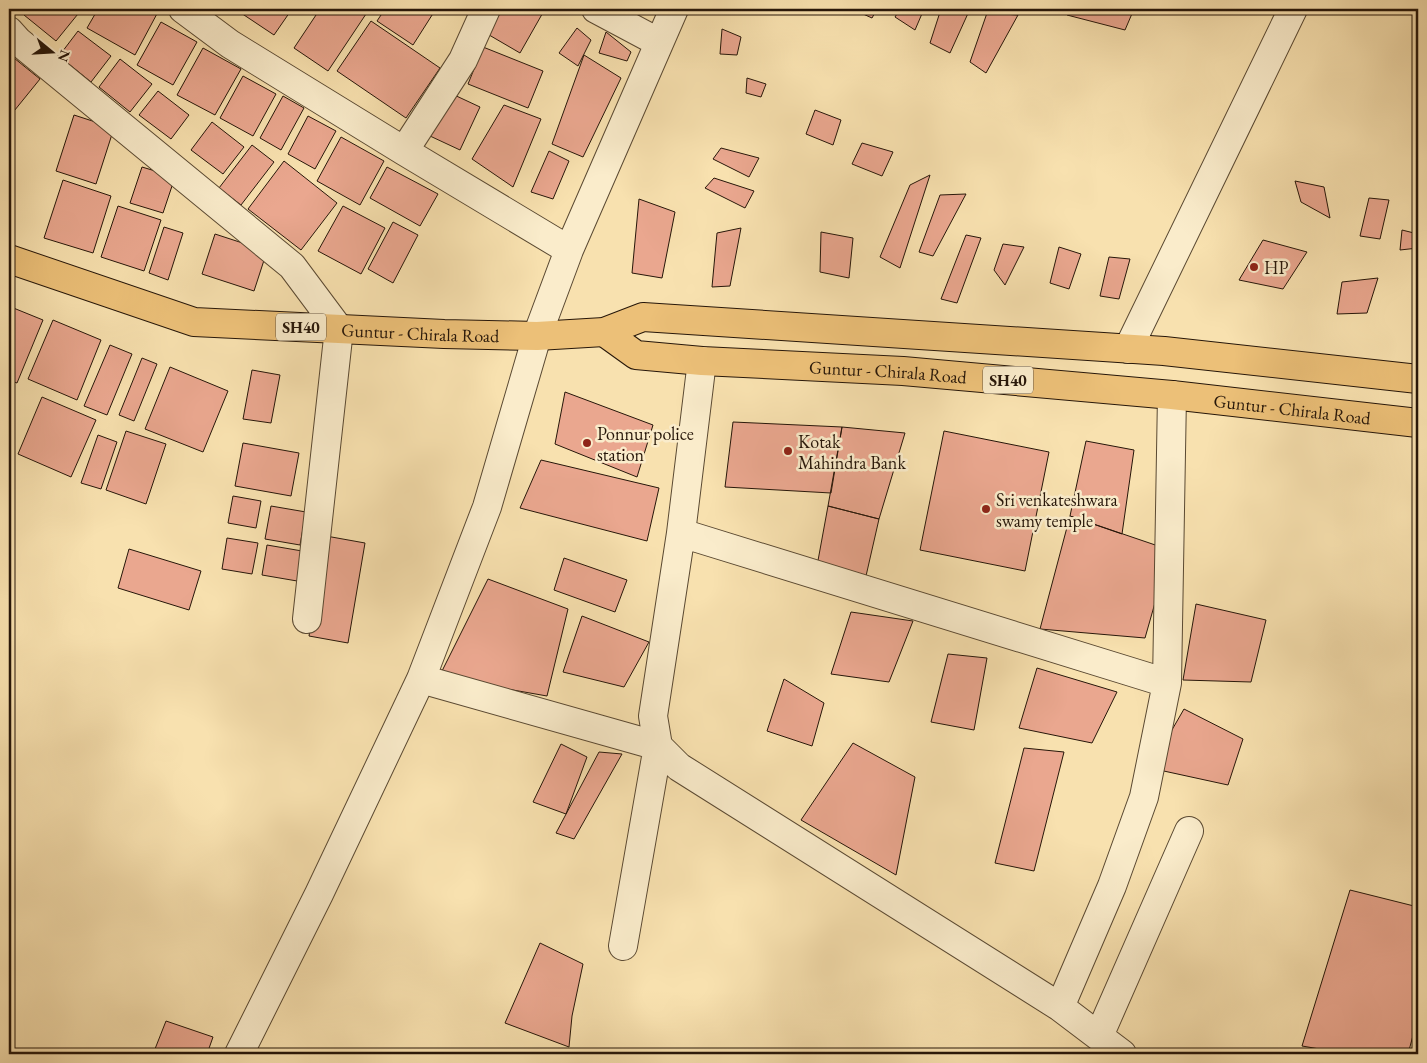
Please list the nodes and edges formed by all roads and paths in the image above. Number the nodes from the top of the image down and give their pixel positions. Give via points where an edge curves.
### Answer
1 (184, 9) edge
2 (486, 9) edge
3 (596, 9) edge
4 (674, 9) edge
5 (1293, 9) edge
6 (9, 32) edge
7 (658, 42) junction
8 (404, 151) junction
9 (569, 250) junction
10 (9, 259) edge
11 (339, 329) junction
12 (604, 332) junction
13 (537, 336) junction
14 (1128, 349) junction
15 (702, 361) junction
16 (1417, 374) edge
17 (1172, 395) junction
18 (1418, 423) edge
19 (681, 533) junction
20 (307, 619) dead end
21 (421, 679) junction
22 (1167, 683) junction
23 (658, 746) junction
24 (1189, 831) dead end
25 (624, 946) dead end
26 (1060, 1007) junction
27 (1098, 1036) junction
28 (239, 1054) edge
29 (1122, 1054) edge

1 - 8 street via 230,44
2 - 8 street via 463,60
3 - 7 street
4 - 7 street
5 - 14 street
6 - 11 street via 292,266
7 - 9 street
8 - 9 street
9 - 13 street
10 - 11 main road, Guntur - Chirala Road / SH40 via 194,322
11 - 13 main road, Guntur - Chirala Road / SH40
11 - 20 street
12 - 13 main road, Guntur - Chirala Road / SH40
12 - 14 main road, Guntur - Chirala Road / SH40 via 643,318
12 - 15 main road, Guntur - Chirala Road / SH40 via 636,355
13 - 21 street via 487,507
14 - 16 main road, Guntur - Chirala Road / SH40
15 - 17 main road, Guntur - Chirala Road / SH40 via 903,371
15 - 19 street
17 - 18 main road, Guntur - Chirala Road / SH40
17 - 22 street
19 - 22 street
19 - 23 street via 653,716
21 - 23 street
21 - 28 street
22 - 26 street via 1144,797 1112,886
23 - 25 street
23 - 26 street via 679,768
24 - 27 street
26 - 27 street
27 - 29 street

